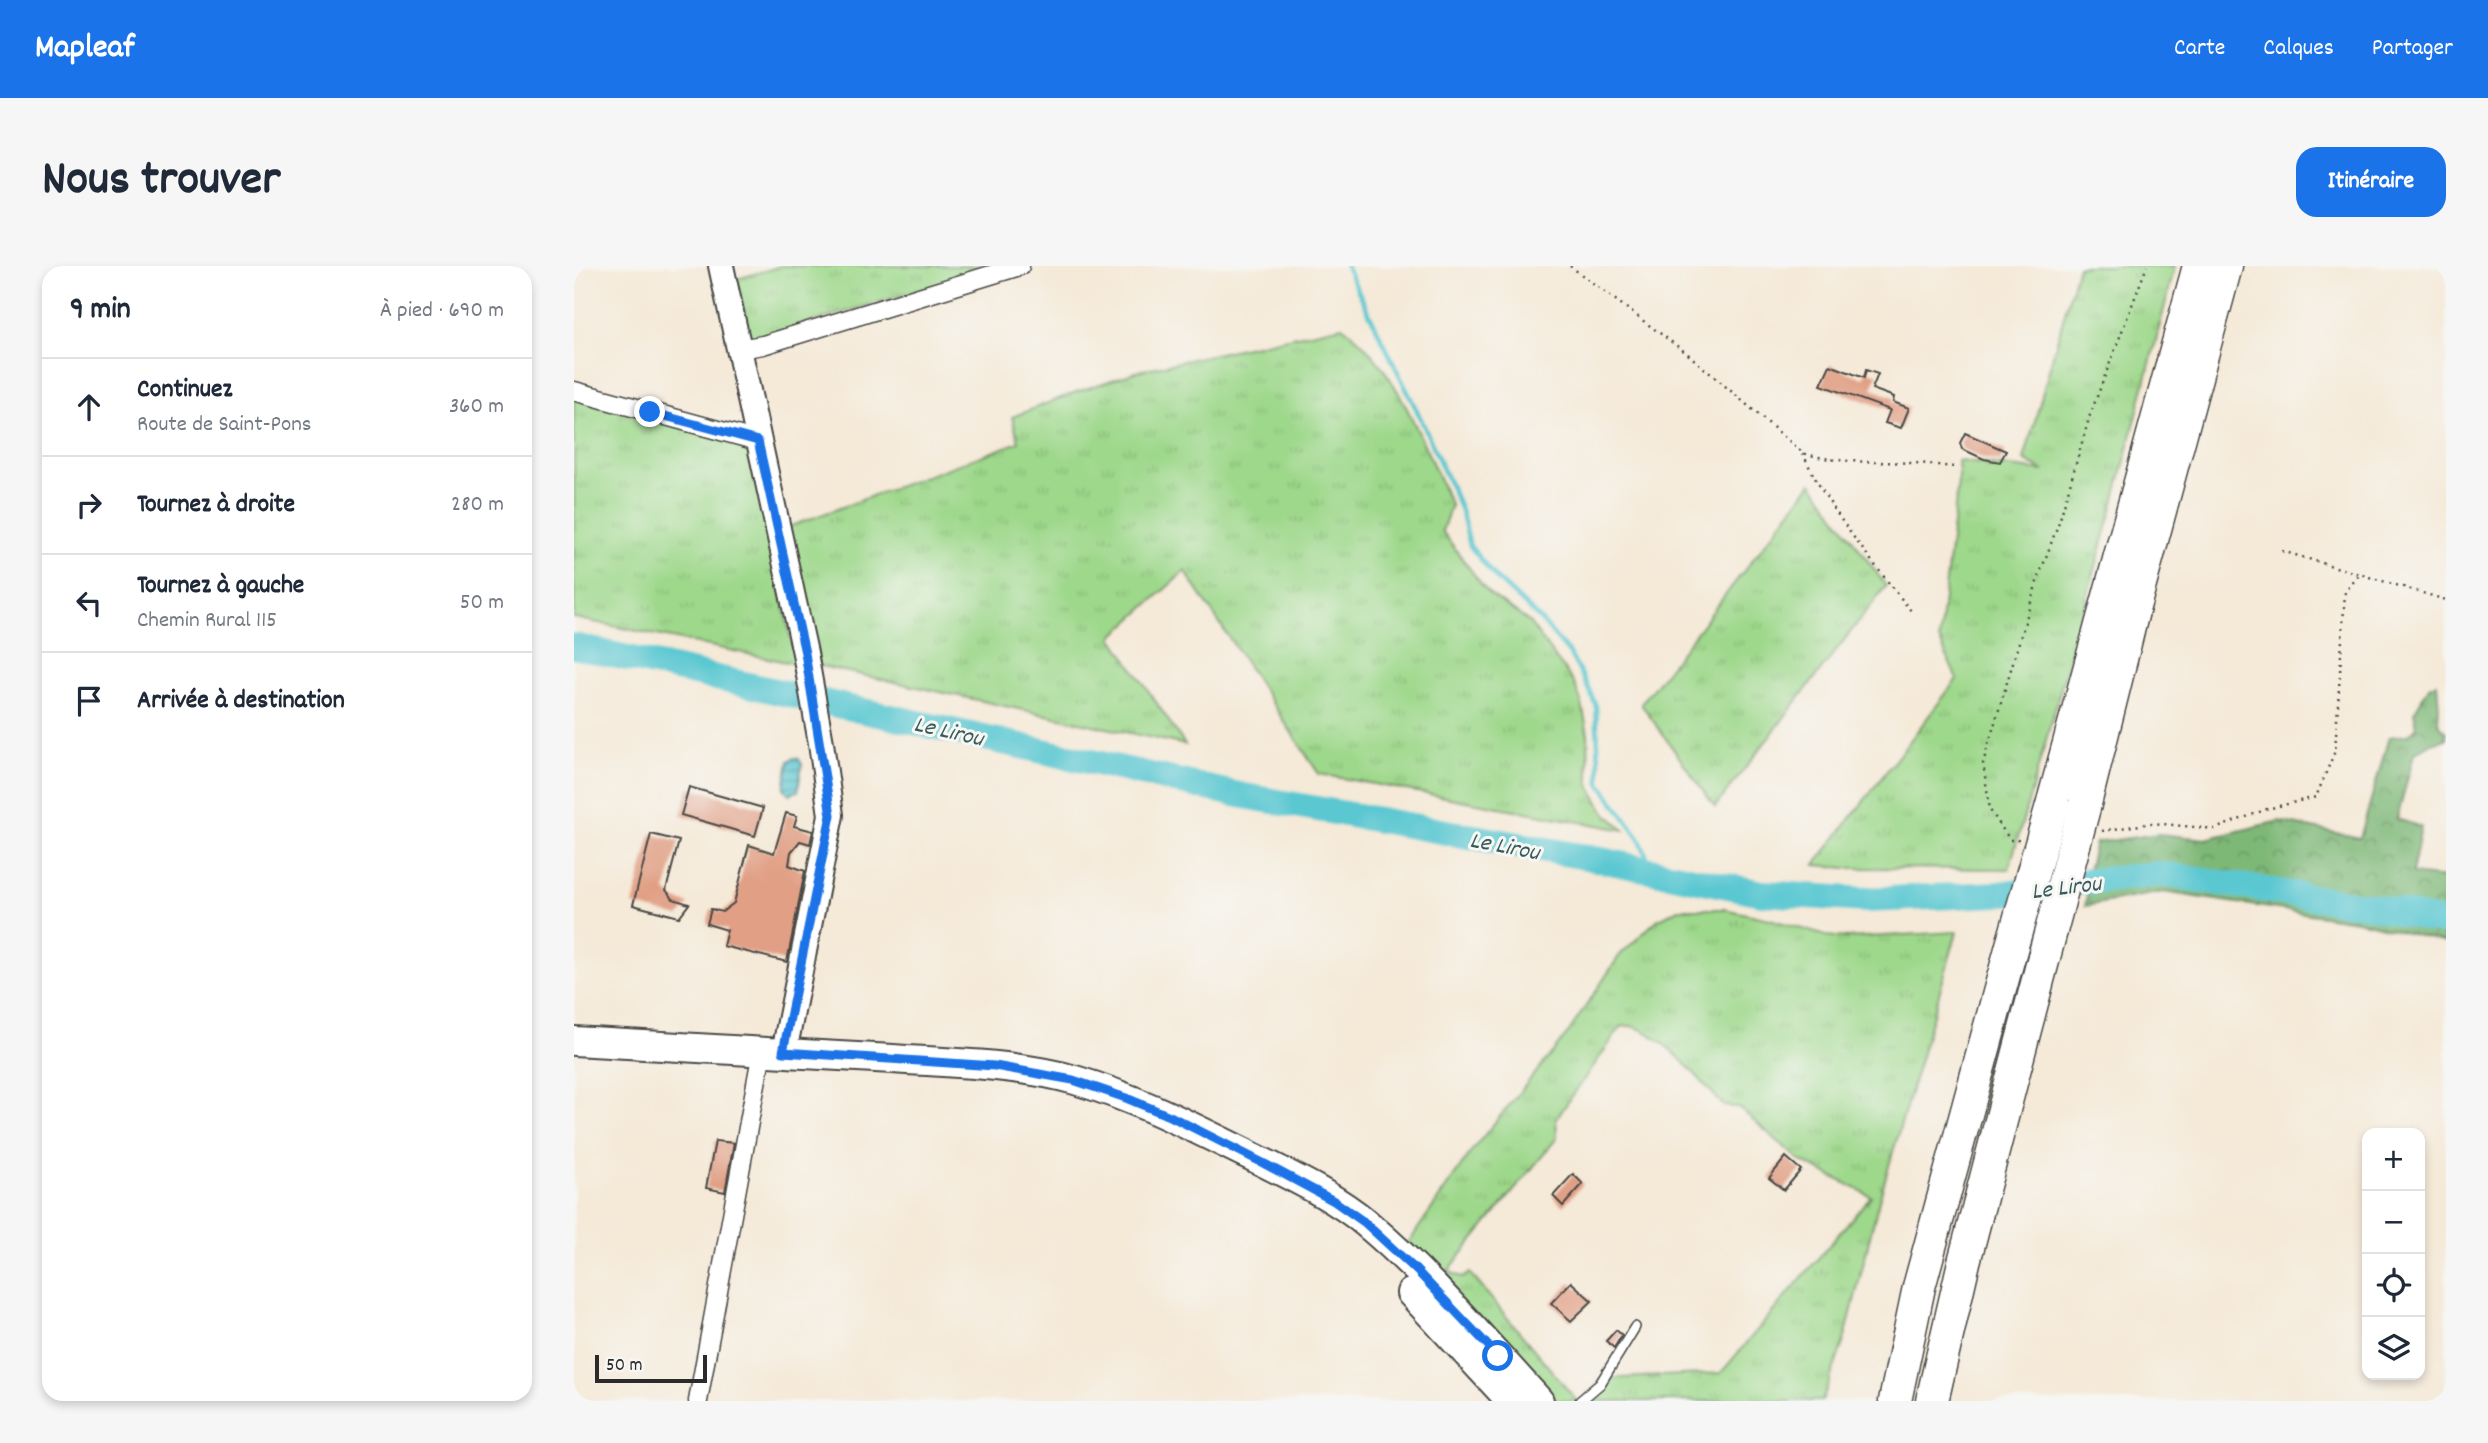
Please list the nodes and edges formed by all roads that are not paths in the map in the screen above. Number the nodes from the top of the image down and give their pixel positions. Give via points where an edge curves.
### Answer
1 (721, 266) edge
2 (1020, 266) edge
3 (2199, 266) edge
4 (2226, 266) edge
5 (738, 349) junction
6 (574, 391) edge
7 (758, 441) junction
8 (574, 1041) edge
9 (773, 1051) junction
10 (1287, 1176) junction
11 (1964, 1262) junction
12 (1919, 1287) junction
13 (1635, 1327) dead end
14 (698, 1401) edge
15 (1511, 1401) edge
16 (1539, 1401) edge
17 (1580, 1401) edge
18 (1875, 1401) edge
19 (1895, 1401) edge
20 (1932, 1401) edge
21 (1947, 1401) edge

1 - 5 street
2 - 5 street
3 - 12 highway, bridge
4 - 11 highway, bridge
5 - 7 street
6 - 7 street
7 - 9 street via 805,653 831,815
8 - 9 main road
9 - 10 main road via 995,1066 1073,1080 1172,1117
9 - 14 street
10 - 15 main road via 1371,1250
10 - 16 main road via 1364,1222 1415,1269
11 - 20 highway
11 - 21 highway via 1947,1365
12 - 18 highway
12 - 19 highway
13 - 17 lane via 1600,1384

